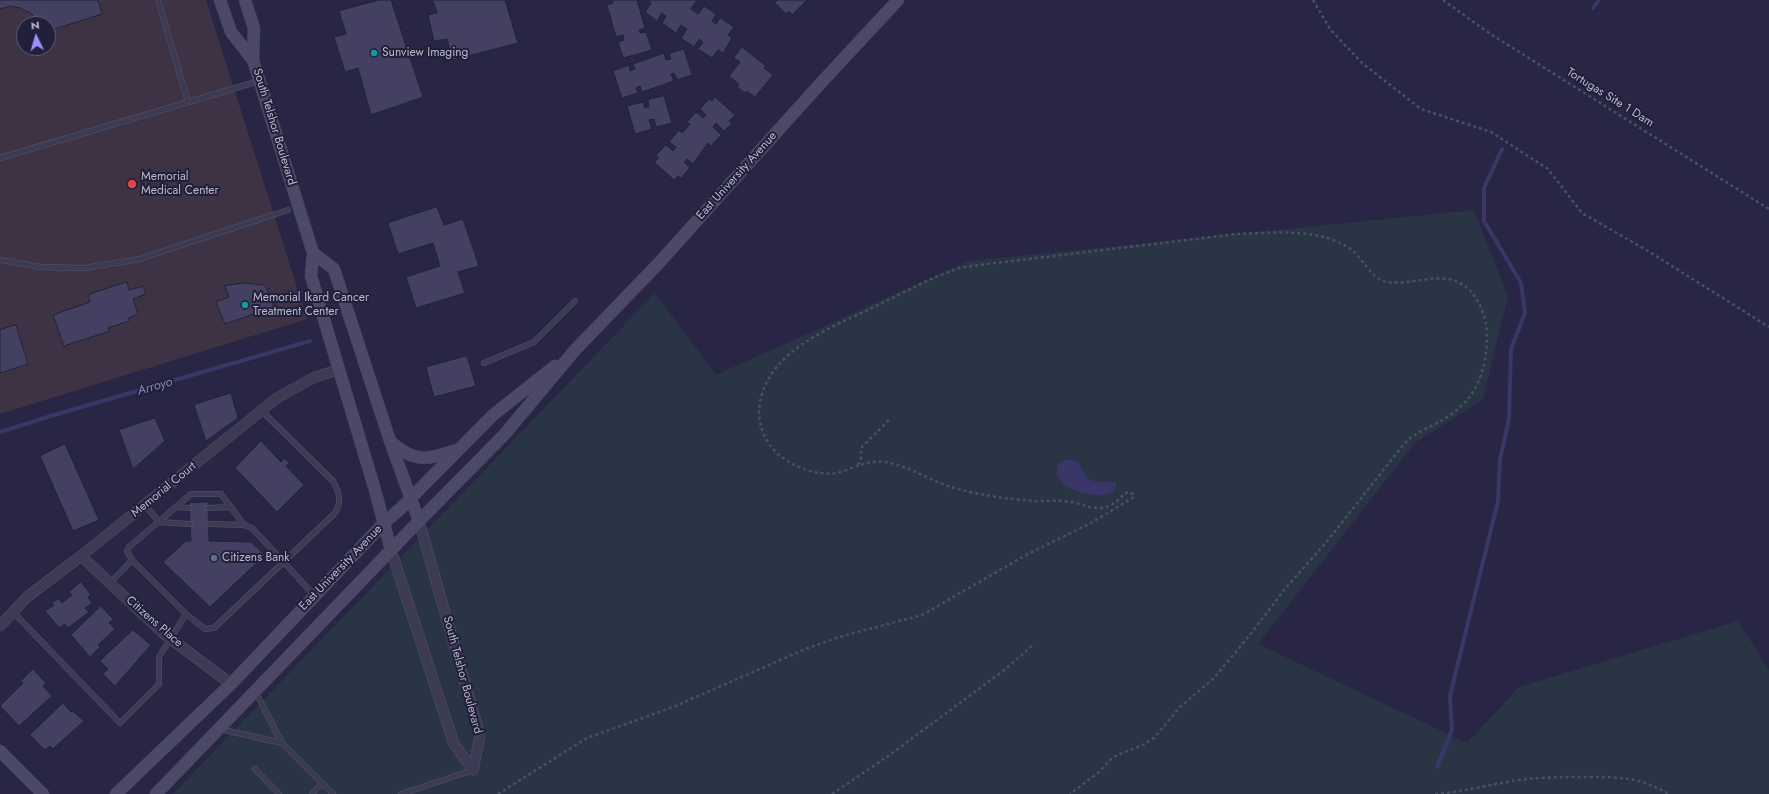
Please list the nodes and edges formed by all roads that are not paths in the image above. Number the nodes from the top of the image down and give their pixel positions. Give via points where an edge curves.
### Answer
1 (158, 0) edge
2 (220, 0) edge
3 (245, 0) edge
4 (898, 0) edge
5 (253, 60) junction
6 (259, 81) junction
7 (188, 102) junction
8 (0, 158) edge
9 (288, 210) dead end
10 (313, 253) junction
11 (0, 260) edge
12 (575, 301) dead end
13 (575, 350) junction
14 (484, 363) dead end
15 (338, 370) junction
16 (262, 411) junction
17 (390, 441) junction
18 (460, 448) junction
19 (410, 499) junction
20 (145, 505) junction
21 (231, 507) junction
22 (176, 508) junction
23 (189, 508) dead end
24 (208, 508) dead end
25 (419, 521) junction
26 (159, 522) junction
27 (384, 523) junction
28 (190, 524) dead end
29 (209, 524) dead end
30 (244, 525) junction
31 (391, 550) junction
32 (81, 556) junction
33 (132, 560) junction
34 (284, 562) junction
35 (110, 584) junction
36 (315, 596) junction
37 (13, 612) junction
38 (186, 614) junction
39 (0, 626) edge
40 (170, 638) junction
41 (231, 684) junction
42 (255, 691) junction
43 (219, 729) junction
44 (282, 743) junction
45 (0, 751) edge
46 (255, 769) dead end
47 (473, 770) junction
48 (322, 783) junction
49 (43, 794) edge
50 (116, 794) edge
51 (156, 794) edge
52 (279, 794) edge
53 (312, 794) edge
54 (333, 794) edge
55 (401, 794) edge

1 - 7 lane
2 - 5 main road via 231,32
3 - 5 main road, South Telshor Boulevard via 254,28
4 - 13 main road, East University Avenue via 658,264
5 - 6 main road, South Telshor Boulevard
6 - 7 lane
6 - 10 main road, South Telshor Boulevard
7 - 8 lane
9 - 11 lane via 140,259 84,268 41,267
10 - 15 main road, South Telshor Boulevard via 311,276
10 - 17 main road, South Telshor Boulevard via 334,269
12 - 14 lane via 534,342
13 - 18 main road, East University Avenue via 492,416
13 - 25 main road, East University Avenue via 504,434
15 - 16 street, Memorial Court via 315,377 277,398
15 - 27 main road, South Telshor Boulevard
16 - 20 street, Memorial Court
16 - 34 lane via 333,481 340,495 340,505 334,514
17 - 18 main road via 401,451 418,458 437,456
17 - 19 main road, South Telshor Boulevard
18 - 19 main road, East University Avenue
19 - 25 main road, South Telshor Boulevard
19 - 27 main road, East University Avenue
20 - 26 lane
20 - 32 street, Memorial Court
21 - 22 lane via 221,494 191,494
21 - 24 lane
21 - 30 lane
22 - 23 lane
22 - 26 lane
25 - 31 main road, East University Avenue
25 - 47 street, South Telshor Boulevard via 480,736
26 - 28 lane
26 - 33 lane via 129,547 127,550
27 - 31 main road, South Telshor Boulevard
27 - 36 main road, East University Avenue
29 - 30 lane
30 - 34 lane via 252,528
31 - 42 main road, East University Avenue
31 - 47 street, South Telshor Boulevard via 454,744
32 - 35 street, Citizens Place
32 - 37 street, Memorial Court via 27,597
33 - 35 lane
33 - 38 lane
34 - 36 lane
34 - 38 lane via 214,628 205,629
35 - 40 street, Citizens Place
36 - 41 main road, East University Avenue
37 - 39 street, Memorial Court
37 - 40 lane via 120,723 159,684 159,657
38 - 40 lane
40 - 41 street, Citizens Place
41 - 50 main road, East University Avenue
42 - 43 main road, East University Avenue
42 - 44 lane
43 - 44 lane
43 - 51 main road, East University Avenue
44 - 48 lane
45 - 49 main road
46 - 52 lane
47 - 55 lane
48 - 53 lane
48 - 54 lane

